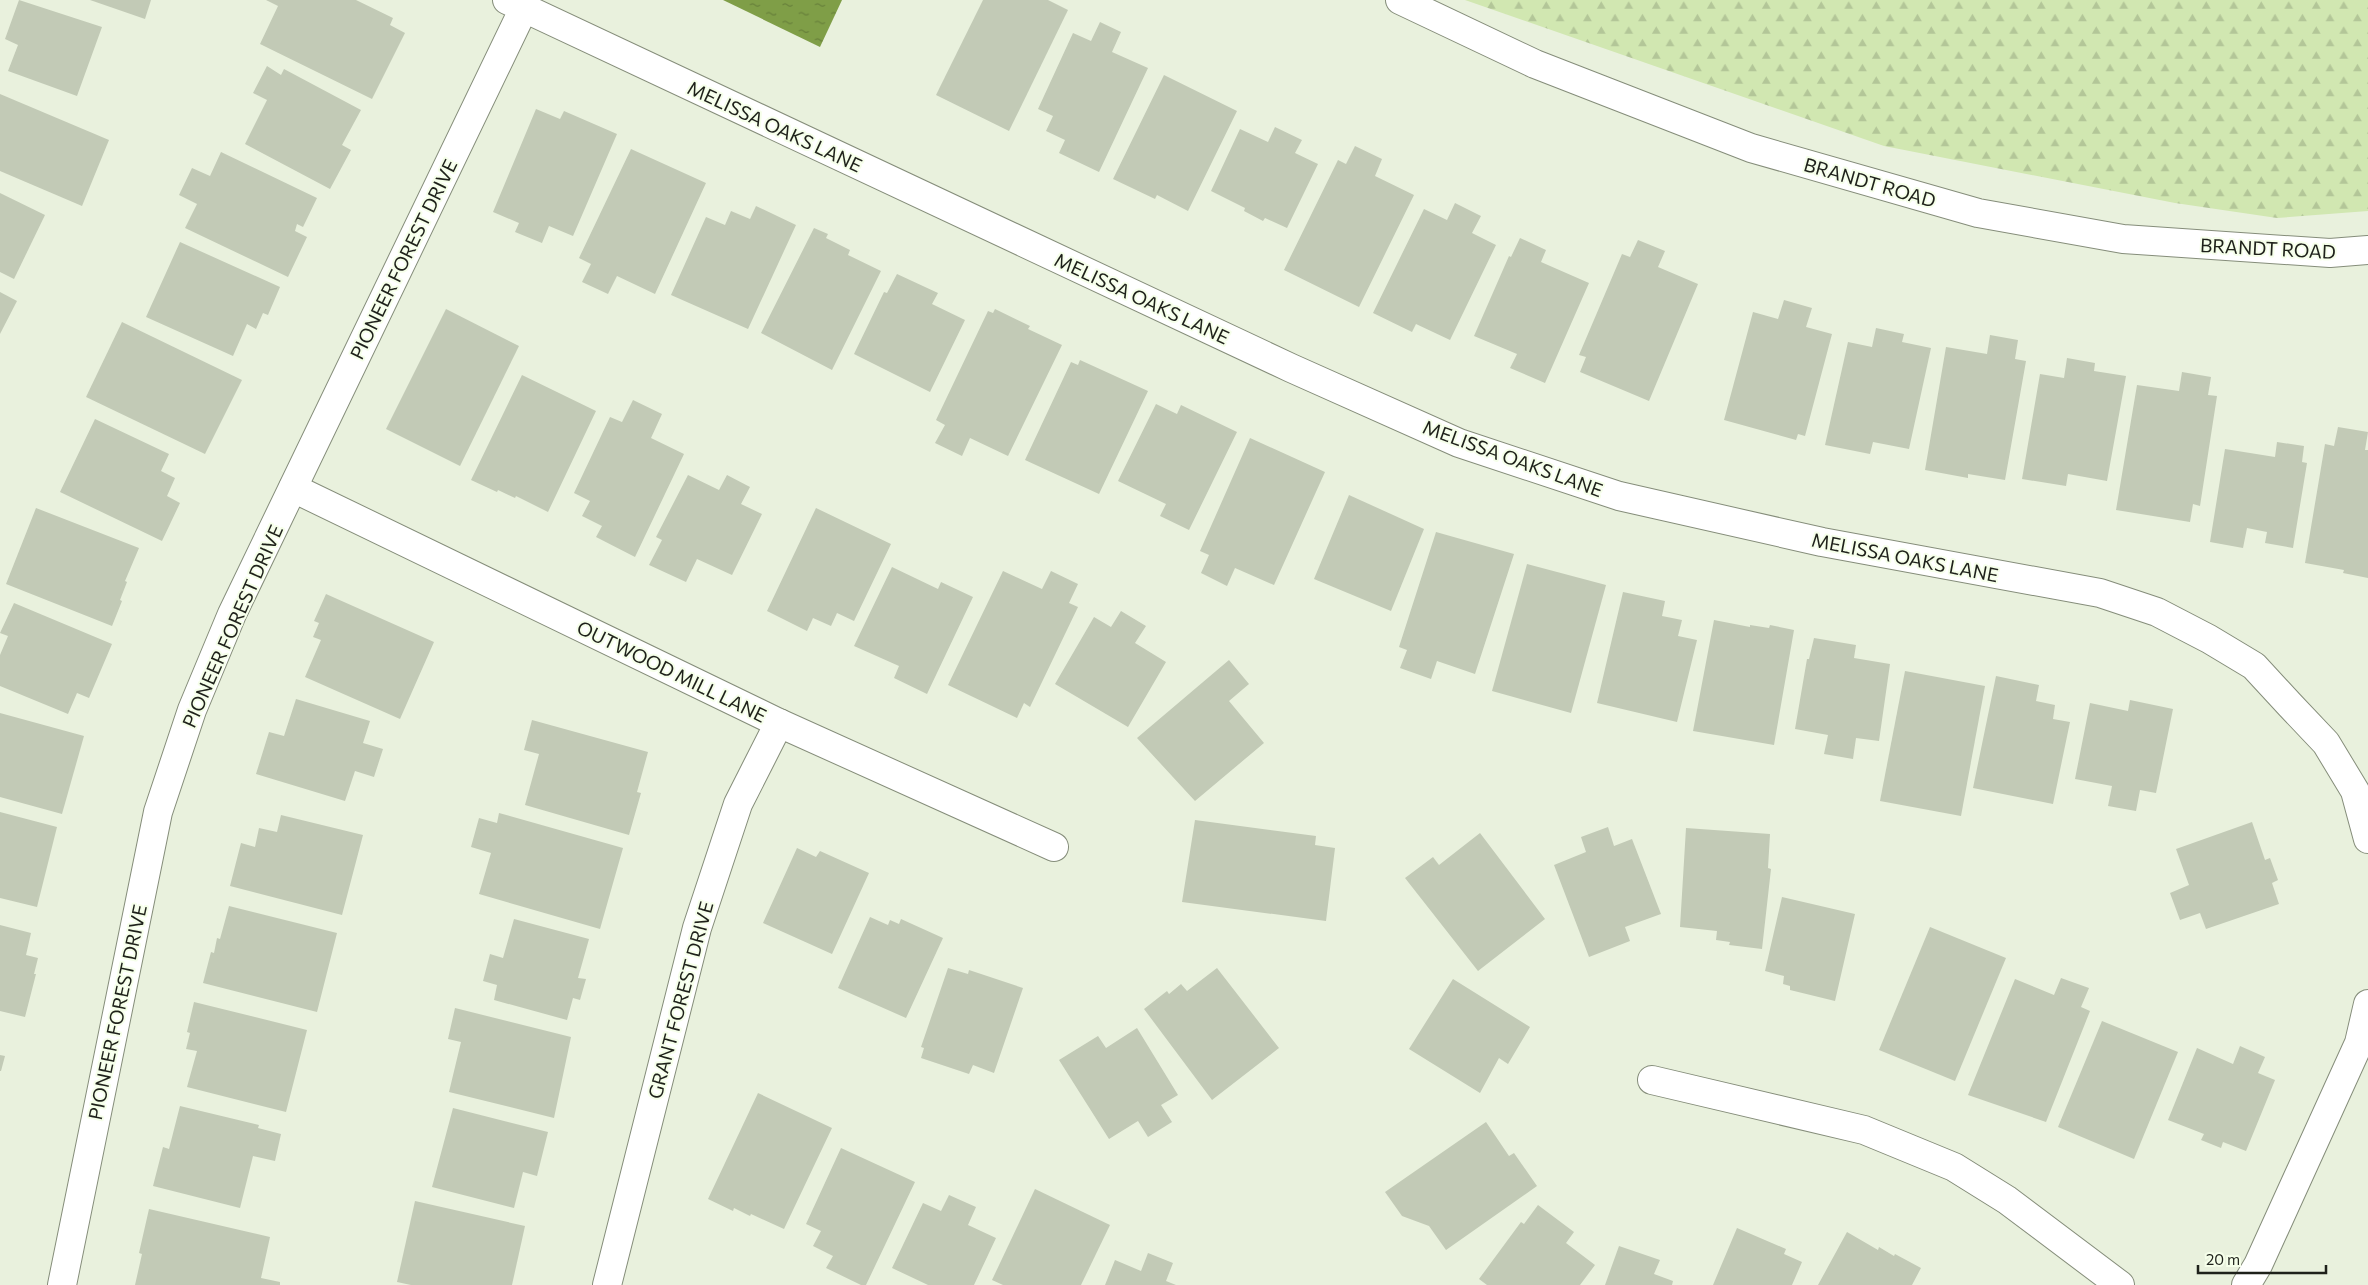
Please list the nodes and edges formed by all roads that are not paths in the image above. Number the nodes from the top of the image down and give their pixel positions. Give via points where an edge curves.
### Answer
1 (1400, 0) edge
2 (516, 4) edge
3 (2368, 250) edge
4 (294, 488) junction
5 (779, 723) junction
6 (2368, 839) edge
7 (1054, 847) dead end
8 (2368, 1004) edge
9 (1652, 1080) dead end
10 (62, 1285) edge
11 (607, 1285) edge
12 (2120, 1285) edge
13 (2246, 1285) edge

1 - 3 street, BRANDT ROAD via 1535,64 1751,148 1978,213 2123,239 2330,253
2 - 4 street, PIONEER FOREST DRIVE
2 - 6 street, MELISSA OAKS LANE via 1290,368 1459,443 1619,496 1822,542 2100,593 2157,612 2254,666 2290,704 2326,743 2355,791
4 - 5 street, OUTWOOD MILL LANE
4 - 10 street, PIONEER FOREST DRIVE via 232,614 192,710 158,812
5 - 7 street, OUTWOOD MILL LANE
5 - 11 street, GRANT FOREST DRIVE via 738,804 697,928
8 - 13 street via 2359,1043
9 - 12 street via 1864,1130 1954,1167 2007,1200

